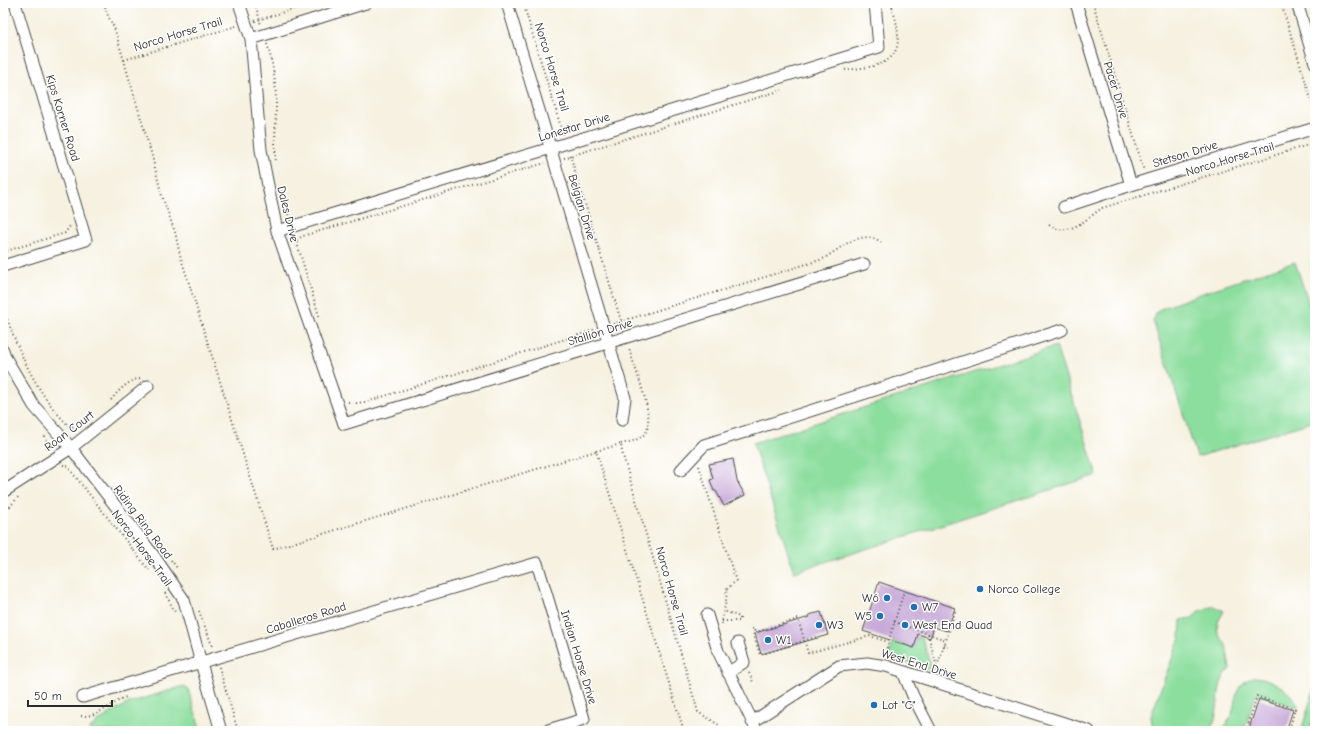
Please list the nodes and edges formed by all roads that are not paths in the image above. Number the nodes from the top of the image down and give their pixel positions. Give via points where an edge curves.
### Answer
1 (15, 3) edge
2 (240, 3) edge
3 (366, 3) edge
4 (507, 3) edge
5 (875, 3) edge
6 (1076, 3) edge
7 (1297, 3) edge
8 (251, 39) junction
9 (1315, 63) edge
10 (1315, 128) edge
11 (551, 148) junction
12 (1131, 185) junction
13 (1064, 207) dead end
14 (277, 231) junction
15 (864, 264) dead end
16 (3, 266) edge
17 (1062, 330) dead end
18 (609, 343) junction
19 (3, 350) edge
20 (145, 381) road end
21 (622, 420) dead end
22 (344, 424) joint
23 (71, 448) junction
24 (681, 470) dead end
25 (3, 492) edge
26 (537, 563) joint
27 (707, 615) dead end
28 (738, 643) dead end
29 (201, 663) junction
30 (903, 672) junction
31 (728, 674) junction
32 (83, 697) dead end
33 (753, 728) edge
34 (222, 731) edge
35 (545, 731) edge
36 (931, 731) edge
37 (1089, 731) edge

1 - 16 street, Kips Korner Road via 86,240
2 - 8 street, Dales Drive
3 - 8 street
4 - 11 street, Belgian Drive
5 - 11 street, Lonestar Drive via 879,47
6 - 12 street, Pacer Drive
7 - 9 street
8 - 14 street, Dales Drive via 261,150
10 - 12 street, Stetson Drive
11 - 14 street, Lonestar Drive
11 - 18 street, Belgian Drive
12 - 13 street, Stetson Drive
14 - 22 street, Dales Drive
15 - 18 street, Stallion Drive
17 - 24 street via 704,445
18 - 21 street, Belgian Drive via 625,398
18 - 22 street, Stallion Drive
19 - 23 street, Riding Ring Road via 34,406
20 - 23 street, Roan Court
23 - 25 street, Roan Court
23 - 29 street, Riding Ring Road via 154,556 184,600
26 - 29 street, Caballeros Road
26 - 35 street, Indian Horse Drive via 584,719
27 - 31 street
28 - 31 street via 744,662
29 - 32 street, Caballeros Road
29 - 34 street, Riding Ring Road
30 - 33 street, West End Drive via 867,663 839,666
30 - 36 street
30 - 37 street, West End Drive
31 - 33 street

